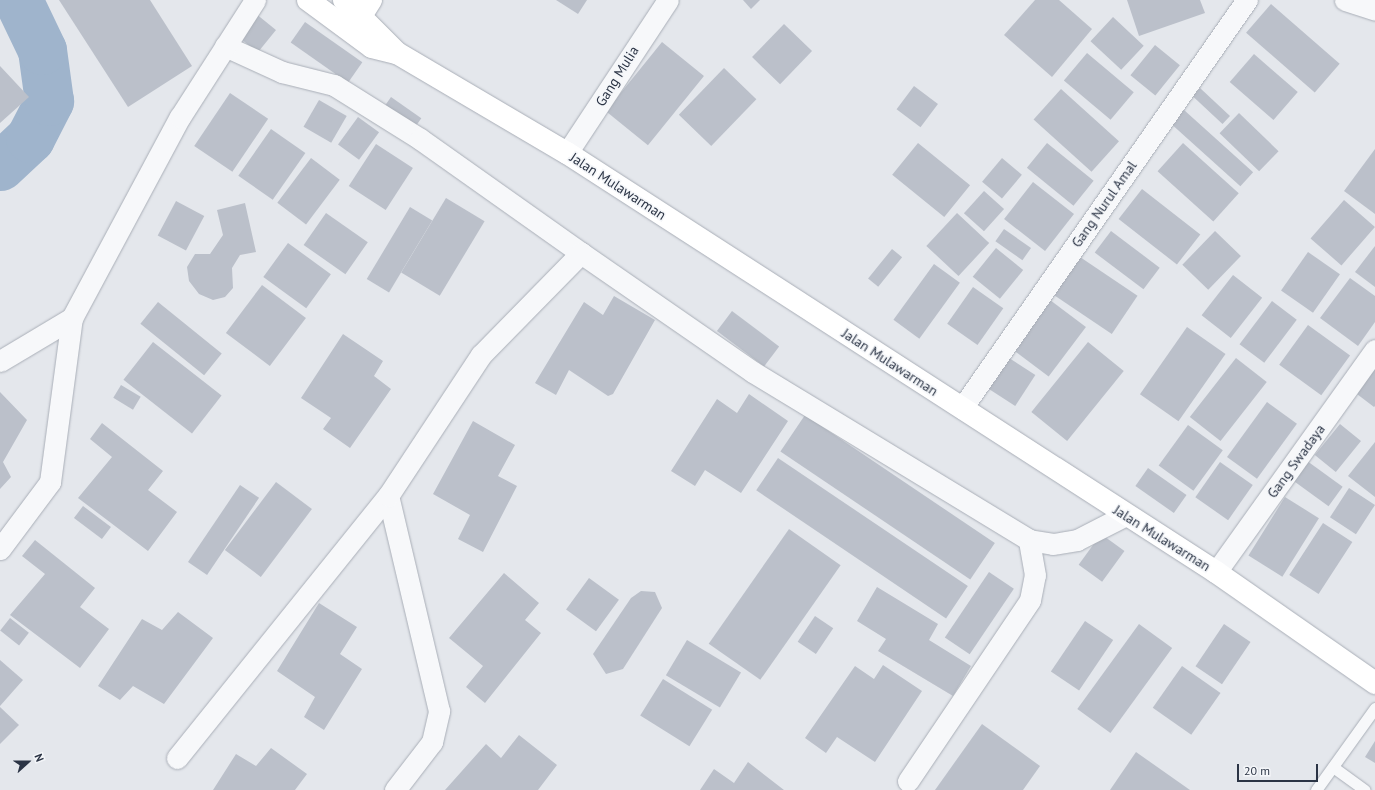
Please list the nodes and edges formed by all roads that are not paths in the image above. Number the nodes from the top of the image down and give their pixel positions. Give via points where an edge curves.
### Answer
1 (255, 0) edge
2 (308, 0) edge
3 (344, 0) edge
4 (668, 0) edge
5 (1247, 0) edge
6 (1345, 0) edge
7 (366, 8) edge
8 (1375, 10) edge
9 (226, 46) junction
10 (397, 53) junction
11 (567, 154) junction
12 (580, 253) junction
13 (72, 318) junction
14 (1375, 350) edge
15 (0, 361) edge
16 (962, 408) junction
17 (388, 496) junction
18 (1124, 516) junction
19 (1029, 540) junction
20 (0, 549) edge
21 (1216, 572) junction
22 (1375, 684) edge
23 (1375, 708) edge
24 (177, 758) dead end
25 (1333, 767) junction
26 (908, 781) dead end
27 (395, 790) edge
28 (1316, 790) edge
29 (1365, 790) edge

1 - 9 street
2 - 10 highway, Jalan Mulawarman via 372,47
3 - 7 highway, Jalan Mulawarman
4 - 11 street, Gang Mulia
5 - 16 street, Gang Nurul Amal
6 - 8 street
7 - 10 highway, Jalan Mulawarman
9 - 12 street via 282,72 334,85 433,147
9 - 13 street via 180,117
10 - 11 highway, Jalan Mulawarman
11 - 16 highway, Jalan Mulawarman
12 - 17 street via 481,355
12 - 19 street via 752,372
13 - 15 street
13 - 20 street via 50,482
14 - 21 street, Gang Swadaya
16 - 18 highway, Jalan Mulawarman
17 - 24 street
17 - 27 street via 439,711 432,742
18 - 19 street via 1076,540 1053,544
18 - 21 highway, Jalan Mulawarman
19 - 26 street via 1034,575 1030,600
21 - 22 highway, Jalan Mulawarman
23 - 25 lane
25 - 28 lane
25 - 29 lane

